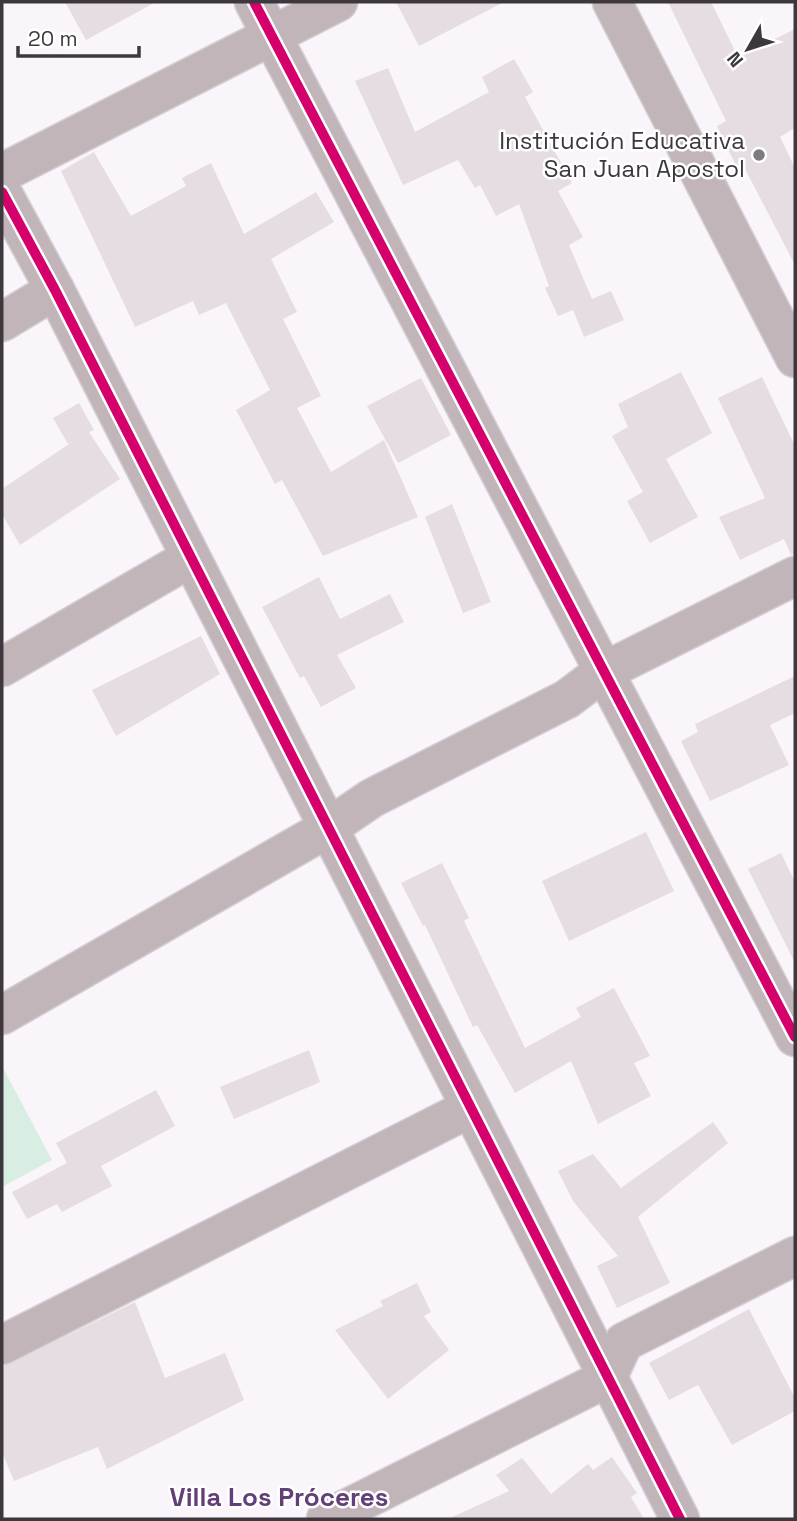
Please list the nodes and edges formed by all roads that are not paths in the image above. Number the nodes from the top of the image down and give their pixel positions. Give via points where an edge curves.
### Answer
1 (254, 2) edge
2 (338, 2) edge
3 (612, 2) edge
4 (273, 36) junction
5 (2, 173) edge
6 (2, 192) edge
7 (55, 290) junction
8 (2, 322) edge
9 (795, 358) edge
10 (190, 558) junction
11 (795, 576) edge
12 (2, 667) edge
13 (603, 672) junction
14 (328, 828) junction
15 (2, 1015) edge
16 (795, 1037) edge
17 (470, 1108) junction
18 (795, 1256) edge
19 (2, 1345) edge
20 (607, 1378) junction
21 (326, 1519) edge
22 (680, 1519) edge

1 - 4 street
2 - 4 street
3 - 9 street
4 - 5 street
4 - 13 street
6 - 7 street
7 - 8 street
7 - 10 street
10 - 12 street
10 - 14 street
11 - 13 street
13 - 14 street via 567,699 372,798
13 - 16 street
14 - 15 street
14 - 17 street
17 - 19 street
17 - 20 street
18 - 20 street via 624,1342
20 - 21 street
20 - 22 street

